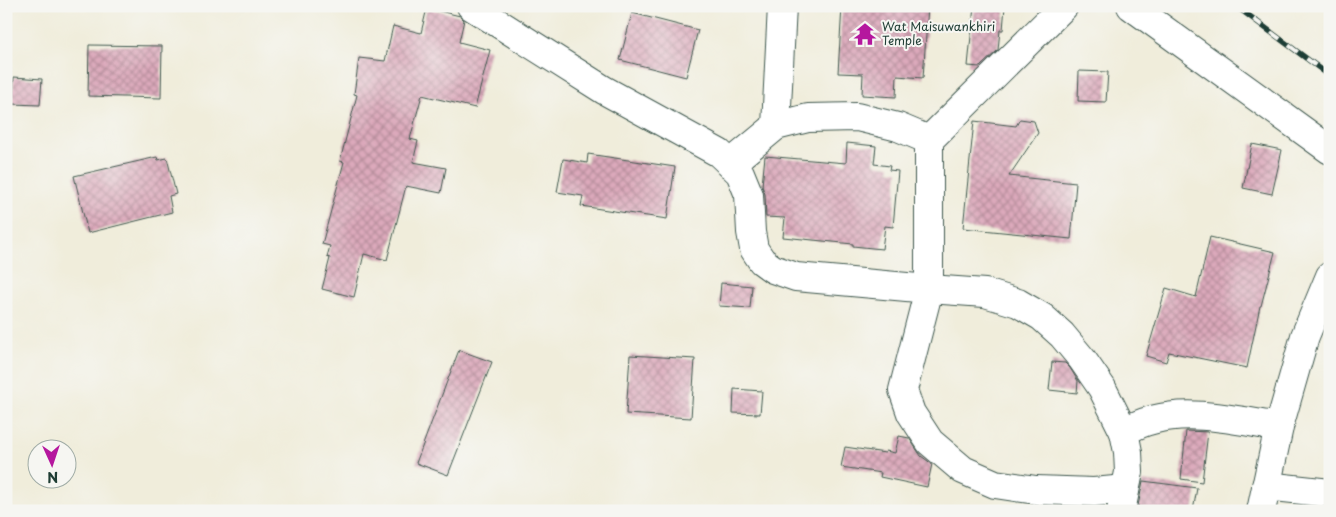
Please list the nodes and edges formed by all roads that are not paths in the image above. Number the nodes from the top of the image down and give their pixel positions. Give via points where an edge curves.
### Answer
1 (471, 6) edge
2 (782, 6) edge
3 (1064, 6) edge
4 (1131, 6) edge
5 (776, 126) junction
6 (929, 140) junction
7 (1330, 150) edge
8 (730, 164) junction
9 (1330, 276) edge
10 (929, 289) junction
11 (1279, 427) junction
12 (1124, 432) junction
13 (1330, 493) edge
14 (1264, 499) edge
15 (1123, 500) edge

1 - 8 street via 604,90 719,153
2 - 5 street
3 - 6 street
4 - 7 street
5 - 6 street via 808,118 857,117 898,127
5 - 8 street
6 - 10 street
8 - 10 street via 740,173 749,195 754,249 773,269 796,277
9 - 11 street via 1305,336
10 - 12 street via 985,293 1018,303 1042,317 1082,359 1102,388
10 - 15 street via 903,390 911,413 930,442 963,470 995,484 1084,492
11 - 12 street via 1186,414 1154,420
11 - 14 street
12 - 15 street via 1129,472
13 - 14 street

